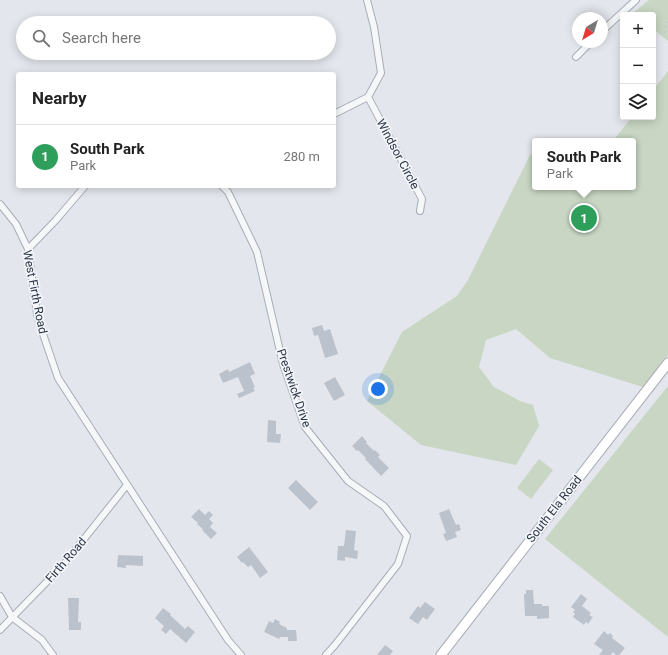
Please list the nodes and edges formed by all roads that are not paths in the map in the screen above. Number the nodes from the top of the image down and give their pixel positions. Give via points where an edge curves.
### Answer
1 (367, 0) edge
2 (636, 0) edge
3 (608, 26) edge
4 (585, 48) edge
5 (576, 57) dead end
6 (368, 98) junction
7 (336, 113) edge
8 (84, 188) edge
9 (224, 188) edge
10 (0, 204) edge
11 (420, 211) dead end
12 (28, 249) junction
13 (668, 363) edge
14 (127, 485) junction
15 (0, 596) edge
16 (12, 617) junction
17 (0, 630) edge
18 (53, 655) edge
19 (241, 655) edge
20 (326, 655) edge
21 (441, 655) edge

1 - 6 street via 381,73
2 - 3 street
4 - 5 street
6 - 7 street
6 - 11 street, Windsor Circle via 422,198
8 - 12 street
9 - 20 street, Prestwick Drive via 257,252 283,364 305,427 348,481 384,506 407,536 398,564
10 - 12 street, West Firth Road via 16,224
12 - 14 street, West Firth Road via 37,314 58,378
13 - 21 main road, South Ela Road
14 - 16 street, Firth Road via 64,564
14 - 19 street via 228,640
15 - 16 street
16 - 17 street, Firth Road
16 - 18 street via 42,640

